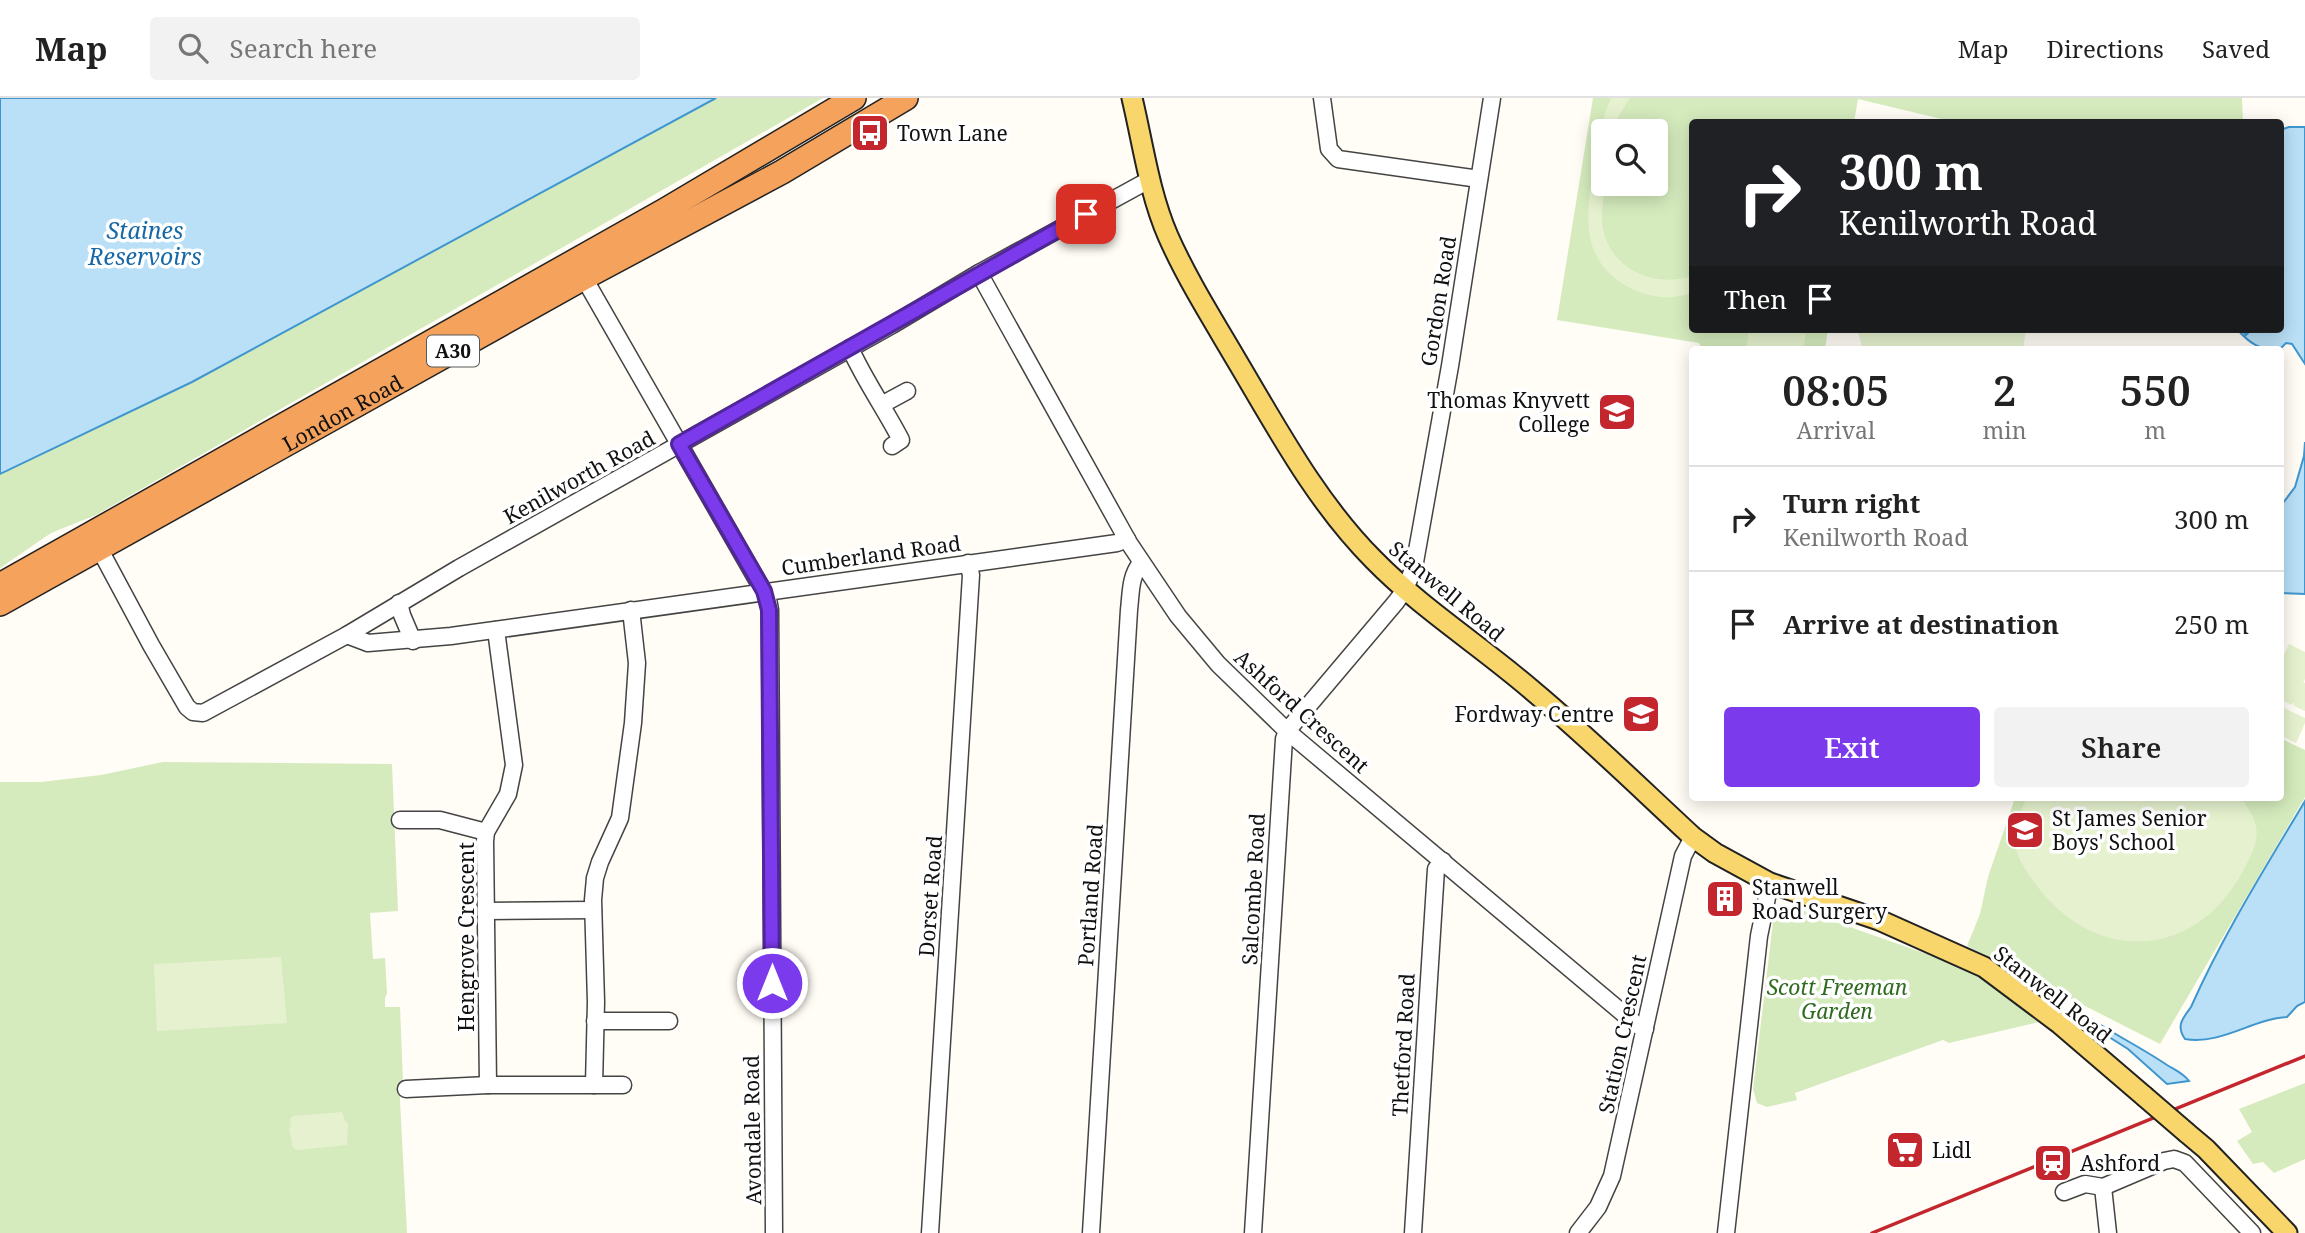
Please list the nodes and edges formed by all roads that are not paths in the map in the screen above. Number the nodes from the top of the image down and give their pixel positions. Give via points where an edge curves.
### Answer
1 (854, 98) edge
2 (906, 98) edge
3 (1132, 98) edge
4 (1322, 98) edge
5 (1492, 98) edge
6 (1479, 178) junction
7 (1149, 180) junction
8 (979, 273) junction
9 (584, 278) junction
10 (850, 348) junction
11 (906, 391) dead end
12 (883, 404) junction
13 (679, 444) junction
14 (892, 446) dead end
15 (1127, 539) junction
16 (99, 548) junction
17 (1141, 562) junction
18 (968, 563) junction
19 (0, 585) edge
20 (764, 591) junction
21 (1405, 591) junction
22 (399, 603) junction
23 (0, 604) edge
24 (631, 610) junction
25 (496, 630) junction
26 (347, 635) junction
27 (413, 640) junction
28 (1287, 731) junction
29 (400, 820) dead end
30 (486, 832) junction
31 (1693, 837) junction
32 (1443, 861) junction
33 (1770, 883) junction
34 (593, 910) junction
35 (486, 911) junction
36 (595, 1021) junction
37 (670, 1021) dead end
38 (1645, 1029) junction
39 (488, 1085) junction
40 (594, 1085) junction
41 (623, 1085) dead end
42 (406, 1089) dead end
43 (2103, 1187) junction
44 (2064, 1192) dead end
45 (774, 1233) edge
46 (930, 1233) edge
47 (1091, 1233) edge
48 (1253, 1233) edge
49 (1413, 1233) edge
50 (1578, 1233) edge
51 (1726, 1233) edge
52 (2108, 1233) edge
53 (2252, 1233) edge
54 (2287, 1233) edge

1 - 19 highway, A30
2 - 9 highway, London Road / A30 via 782,172
3 - 7 main road, Stanwell Road
4 - 6 street via 1329,149 1338,159
5 - 6 street, Gordon Road
6 - 21 street, Gordon Road via 1415,562
7 - 8 street, Kenilworth Road
7 - 21 main road, Stanwell Road via 1167,235 1190,280 1273,421 1344,528
8 - 10 street, Kenilworth Road
8 - 15 street, Ashford Crescent
9 - 13 street, Avondale Road
9 - 16 highway, London Road / A30
10 - 12 street
10 - 13 street, Kenilworth Road
11 - 12 street
12 - 14 street via 901,440
13 - 20 street, Avondale Road
13 - 22 street, Kenilworth Road
15 - 17 street, Ashford Crescent
15 - 18 street, Cumberland Road
16 - 23 highway, London Road / A30
16 - 26 street, Kenilworth Road via 193,712 213,709
17 - 28 street, Ashford Crescent via 1218,664
17 - 47 street, Portland Road via 1135,570 1129,610
18 - 20 street, Cumberland Road
18 - 46 street, Dorset Road via 971,575
20 - 24 street, Cumberland Road
20 - 45 street, Avondale Road via 769,610
21 - 28 street
21 - 31 main road, Stanwell Road via 1534,691
22 - 26 street, Kenilworth Road
22 - 27 street
24 - 25 street, Cumberland Road
24 - 34 street via 637,663 633,723 620,818 595,878
25 - 27 street, Cumberland Road
25 - 30 street, Hengrove Crescent via 514,765 508,794
26 - 27 street, Cumberland Road via 368,643
28 - 32 street, Ashford Crescent
28 - 48 street, Salcombe Road
29 - 30 street via 440,820
30 - 35 street, Hengrove Crescent
31 - 33 main road, Stanwell Road
31 - 38 street, Station Crescent via 1683,856
32 - 38 street, Ashford Crescent
32 - 49 street, Thetford Road via 1436,869
33 - 51 street via 1759,936
33 - 54 main road, Stanwell Road, bridge via 1879,919 1984,967 2060,1024 2206,1149
34 - 35 street
34 - 36 street
35 - 39 street, Hengrove Crescent
36 - 37 street
36 - 40 street
38 - 50 street, Station Crescent via 1612,1175 1598,1207
39 - 40 street
39 - 42 street
40 - 41 street
43 - 44 street via 2085,1184
43 - 52 street
43 - 53 street via 2174,1159 2185,1163

